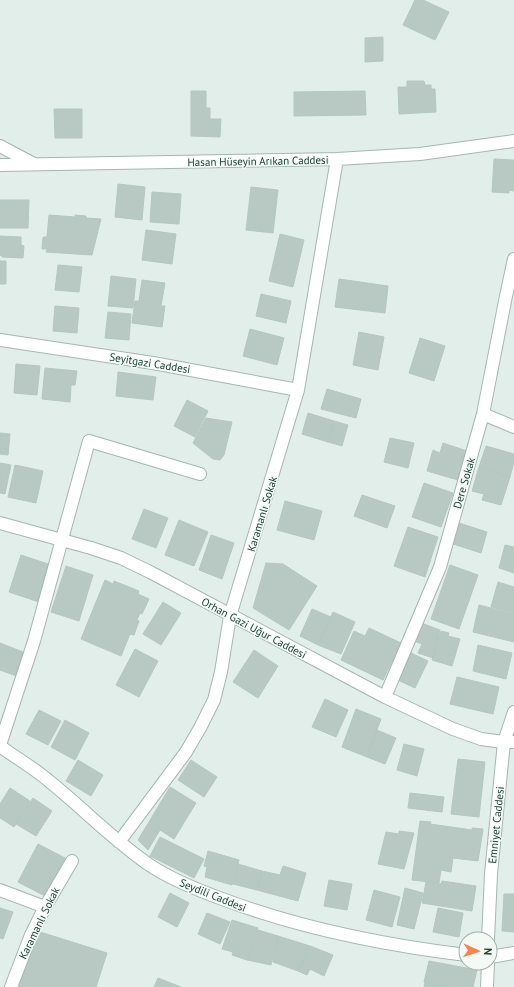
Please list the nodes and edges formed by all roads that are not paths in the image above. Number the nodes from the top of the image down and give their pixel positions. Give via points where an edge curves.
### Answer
1 (514, 141) edge
2 (0, 146) edge
3 (337, 159) junction
4 (35, 164) junction
5 (0, 165) edge
6 (514, 259) edge
7 (0, 340) edge
8 (298, 390) junction
9 (483, 414) junction
10 (514, 427) edge
11 (200, 474) dead end
12 (0, 523) edge
13 (62, 540) junction
14 (230, 616) junction
15 (385, 697) junction
16 (514, 712) edge
17 (509, 742) edge
18 (0, 746) edge
19 (119, 842) junction
20 (72, 861) dead end
21 (0, 890) edge
22 (45, 907) junction
23 (488, 931) edge
24 (514, 953) edge
25 (458, 954) edge
26 (498, 956) edge
27 (488, 971) edge
28 (11, 987) edge
29 (487, 987) edge

1 - 3 street, Hasan Hüseyin Arıkan Caddesi via 420,154
2 - 4 street
3 - 4 street, Hasan Hüseyin Arıkan Caddesi
3 - 8 street, Karamanlı Sokak
4 - 5 street, Hasan Hüseyin Arıkan Caddesi
6 - 9 street, Dere Sokak
7 - 8 street, Seyitgazi Caddesi via 153,363
8 - 14 street, Karamanlı Sokak
9 - 10 street
9 - 15 street, Dere Sokak via 440,568
11 - 13 street via 88,441
12 - 13 street, Orhan Gazi Uğur Caddesi
13 - 14 street, Orhan Gazi Uğur Caddesi via 121,558
13 - 18 street via 34,641
14 - 15 street, Orhan Gazi Uğur Caddesi
14 - 19 street, Karamanlı Sokak via 214,700 186,752
15 - 17 street, Orhan Gazi Uğur Caddesi via 453,729 481,739
16 - 17 street, Emniyet Caddesi
17 - 23 street, Emniyet Caddesi via 491,874
18 - 19 street, Seydili Caddesi via 48,780
19 - 25 street, Seydili Caddesi via 175,880 250,909 339,934
20 - 22 street, Karamanlı Sokak
21 - 22 street
22 - 28 street, Karamanlı Sokak
24 - 26 street
27 - 29 street

